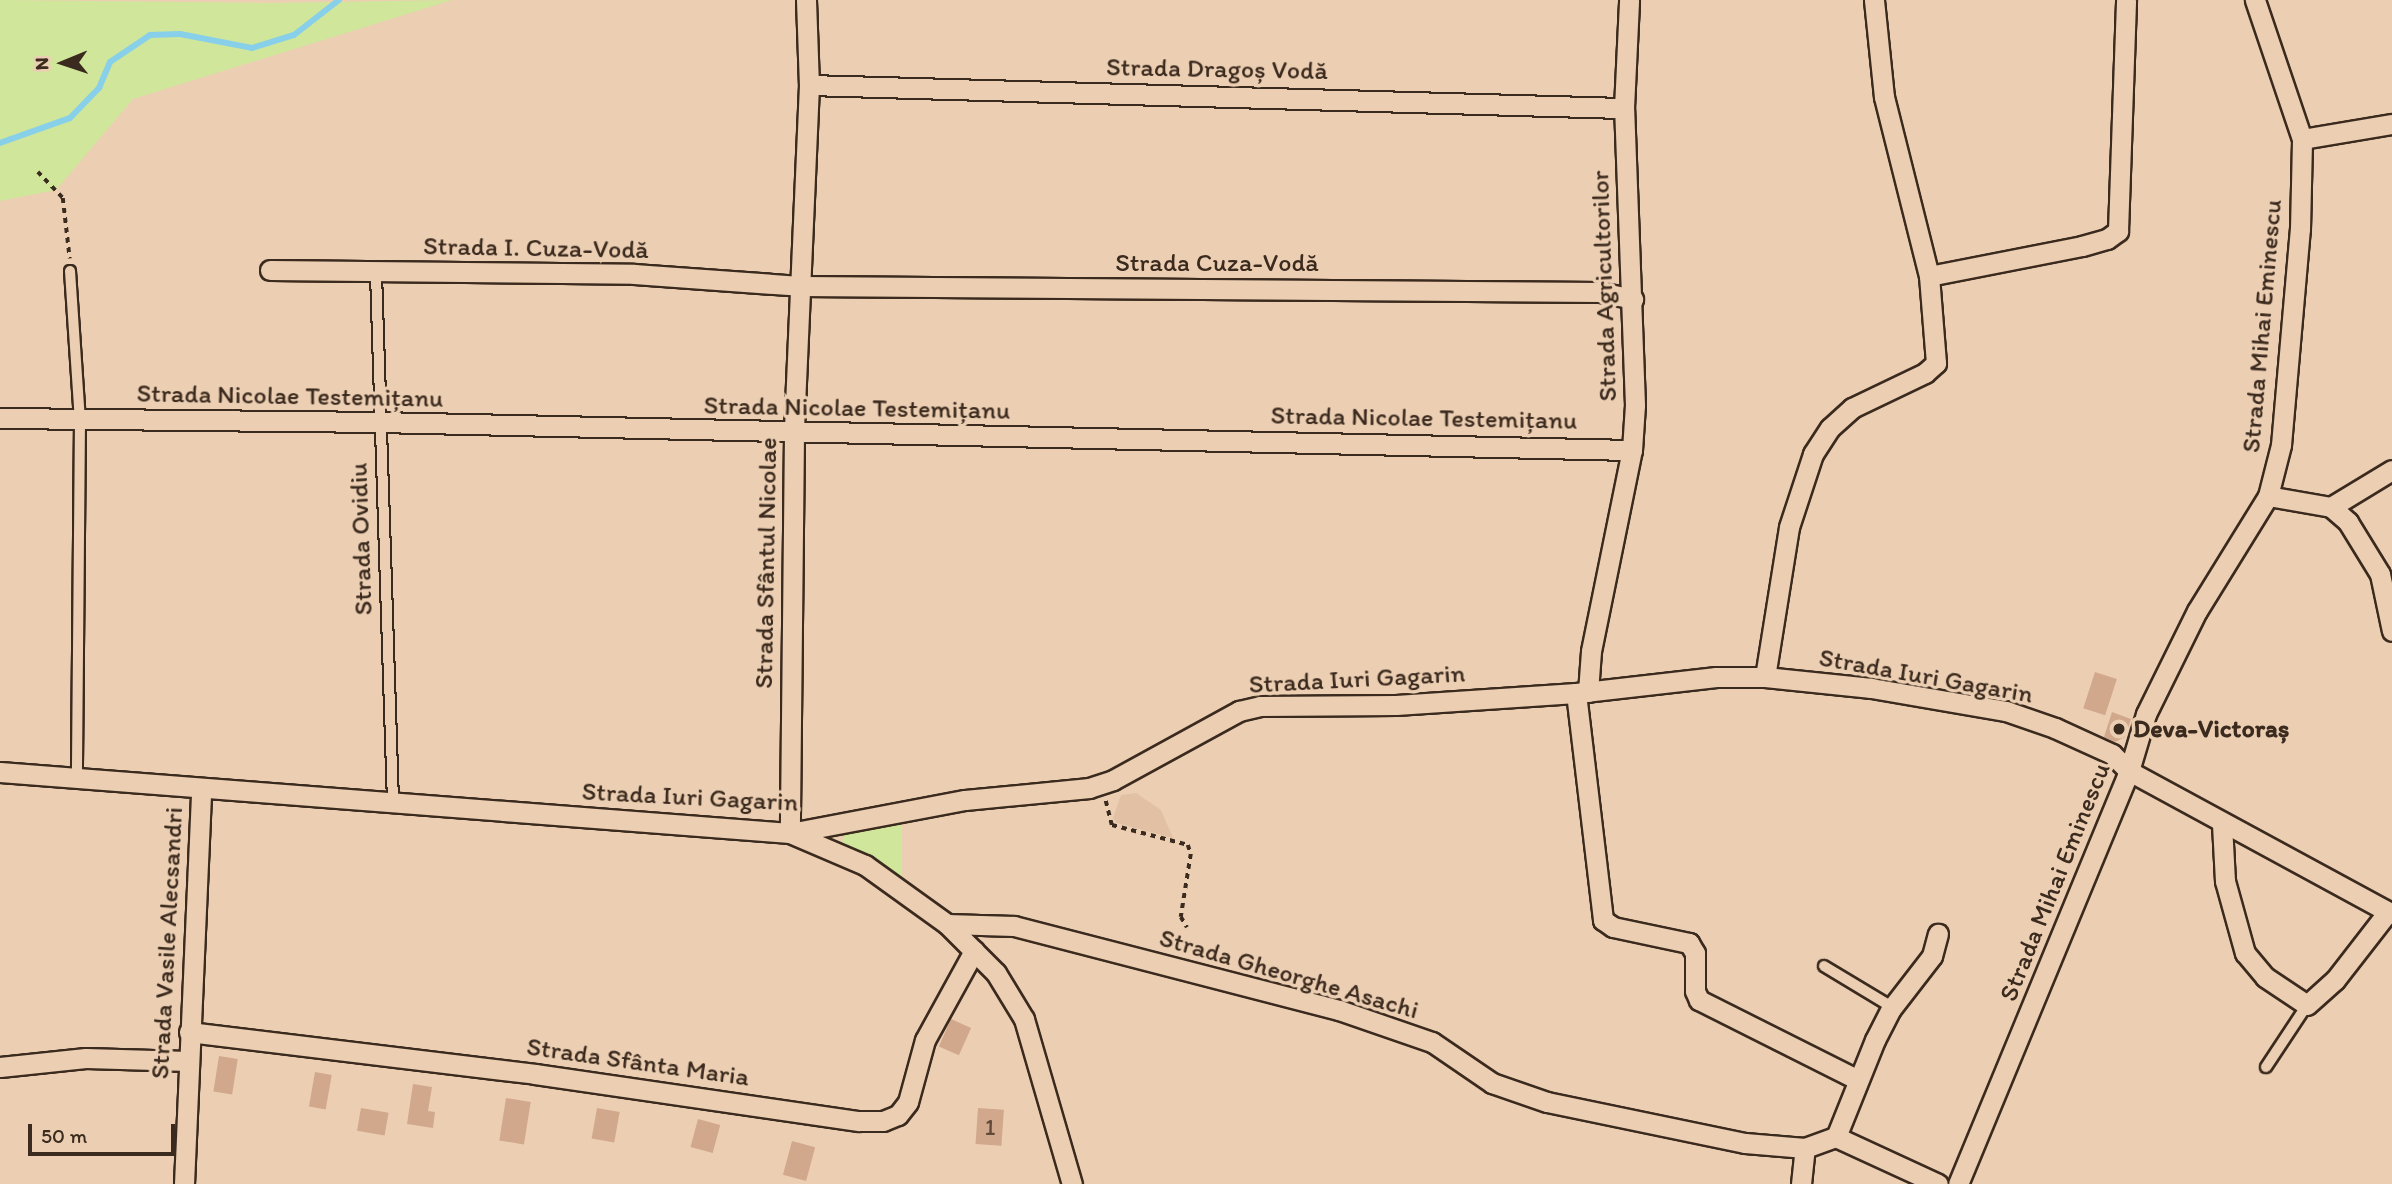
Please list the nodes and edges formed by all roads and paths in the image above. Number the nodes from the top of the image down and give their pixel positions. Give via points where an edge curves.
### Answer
1 (806, 0) edge
2 (1629, 0) edge
3 (1874, 0) edge
4 (2126, 0) edge
5 (2255, 0) edge
6 (809, 85) junction
7 (1624, 108) junction
8 (2392, 124) edge
9 (2302, 138) junction
10 (38, 172) dead end
11 (70, 271) joint
12 (270, 271) dead end
13 (376, 273) junction
14 (1929, 276) junction
15 (800, 286) junction
16 (1633, 299) junction
17 (0, 418) edge
18 (80, 421) junction
19 (378, 422) junction
20 (794, 434) junction
21 (1632, 450) junction
22 (2392, 470) edge
23 (2268, 496) junction
24 (2331, 507) junction
25 (2392, 631) edge
26 (1765, 677) junction
27 (1582, 693) junction
28 (2129, 771) junction
29 (0, 772) edge
30 (77, 778) junction
31 (1104, 784) junction
32 (201, 788) junction
33 (393, 803) junction
34 (2222, 824) junction
35 (790, 833) junction
36 (2389, 913) edge
37 (947, 924) junction
38 (1187, 927) dead end
39 (1938, 934) dead end
40 (974, 951) junction
41 (1824, 966) dead end
42 (2307, 1005) junction
43 (1892, 1007) junction
44 (189, 1032) junction
45 (188, 1061) junction
46 (0, 1067) edge
47 (2266, 1067) dead end
48 (1856, 1079) junction
49 (1836, 1137) junction
50 (1805, 1148) junction
51 (184, 1184) edge
52 (1072, 1184) edge
53 (1801, 1184) edge
54 (1938, 1184) edge
55 (1958, 1184) edge

1 - 6 street, Strada Sfântul Nicolae
2 - 7 street, Strada Agricultorilor
3 - 14 street via 1884,97
4 - 14 street via 2118,231 2082,246
5 - 9 street, Strada Mihai Eminescu
6 - 7 street, Strada Dragoș Vodă
6 - 15 street, Strada Sfântul Nicolae
7 - 16 street, Strada Agricultorilor
8 - 9 street
9 - 23 street, Strada Mihai Eminescu via 2300,229 2281,445
10 - 11 path via 63,198
11 - 18 lane
12 - 13 street, Strada I. Cuza-Vodă
13 - 15 street, Strada I. Cuza-Vodă via 634,274
13 - 19 lane, Strada Ovidiu
14 - 26 street via 1936,363 1925,373 1852,408 1830,428 1798,489
15 - 16 street, Strada Cuza-Vodă via 1600,292
15 - 20 street, Strada Sfântul Nicolae
16 - 21 street, Strada Agricultorilor
17 - 18 street, Strada Nicolae Testemițanu
18 - 19 street, Strada Nicolae Testemițanu
18 - 30 lane
19 - 20 street, Strada Nicolae Testemițanu
19 - 33 lane, Strada Ovidiu
20 - 21 street, Strada Nicolae Testemițanu
20 - 35 street, Strada Sfântul Nicolae
21 - 27 street, Strada Agricultorilor
22 - 24 street
23 - 24 street
23 - 28 street, Strada Mihai Eminescu via 2197,611 2146,714
24 - 25 street via 2348,522 2380,574
26 - 27 street, Strada Iuri Gagarin via 1716,677
26 - 28 street, Strada Iuri Gagarin via 1871,688 2006,711 2112,754
27 - 31 street, Strada Iuri Gagarin via 1396,705 1260,706 1239,711
27 - 48 street, Strada Agricultorilor via 1603,920 1613,927 1689,943 1695,953 1699,1000
28 - 34 street, Strada Iuri Gagarin
28 - 55 street, Strada Mihai Eminescu
29 - 30 street, Strada Iuri Gagarin
30 - 32 street, Strada Iuri Gagarin
31 - 35 street, Strada Iuri Gagarin via 965,800
31 - 38 path via 1112,825 1188,845 1191,854 1181,917
32 - 33 street, Strada Iuri Gagarin
32 - 44 street, Strada Vasile Alecsandri
33 - 35 street, Strada Iuri Gagarin
34 - 36 street, Strada Iuri Gagarin
34 - 42 street via 2225,881 2245,953 2265,977
35 - 37 street via 865,866
36 - 42 street via 2335,980
37 - 40 street
37 - 50 street, Strada Gheorghe Asachi via 1014,926 1339,1010 1432,1042 1492,1083 1547,1102 1745,1143
39 - 43 street via 1932,956
40 - 44 street, Strada Sfânta Maria via 925,1040 908,1102 898,1115 883,1121
40 - 52 street via 996,973 1024,1019
41 - 43 lane
42 - 47 lane
43 - 48 street
44 - 45 street, Strada Vasile Alecsandri
45 - 46 street via 86,1058
45 - 51 street, Strada Vasile Alecsandri
48 - 49 street
49 - 50 street, Strada Gheorghe Asachi
49 - 54 street
50 - 53 street

